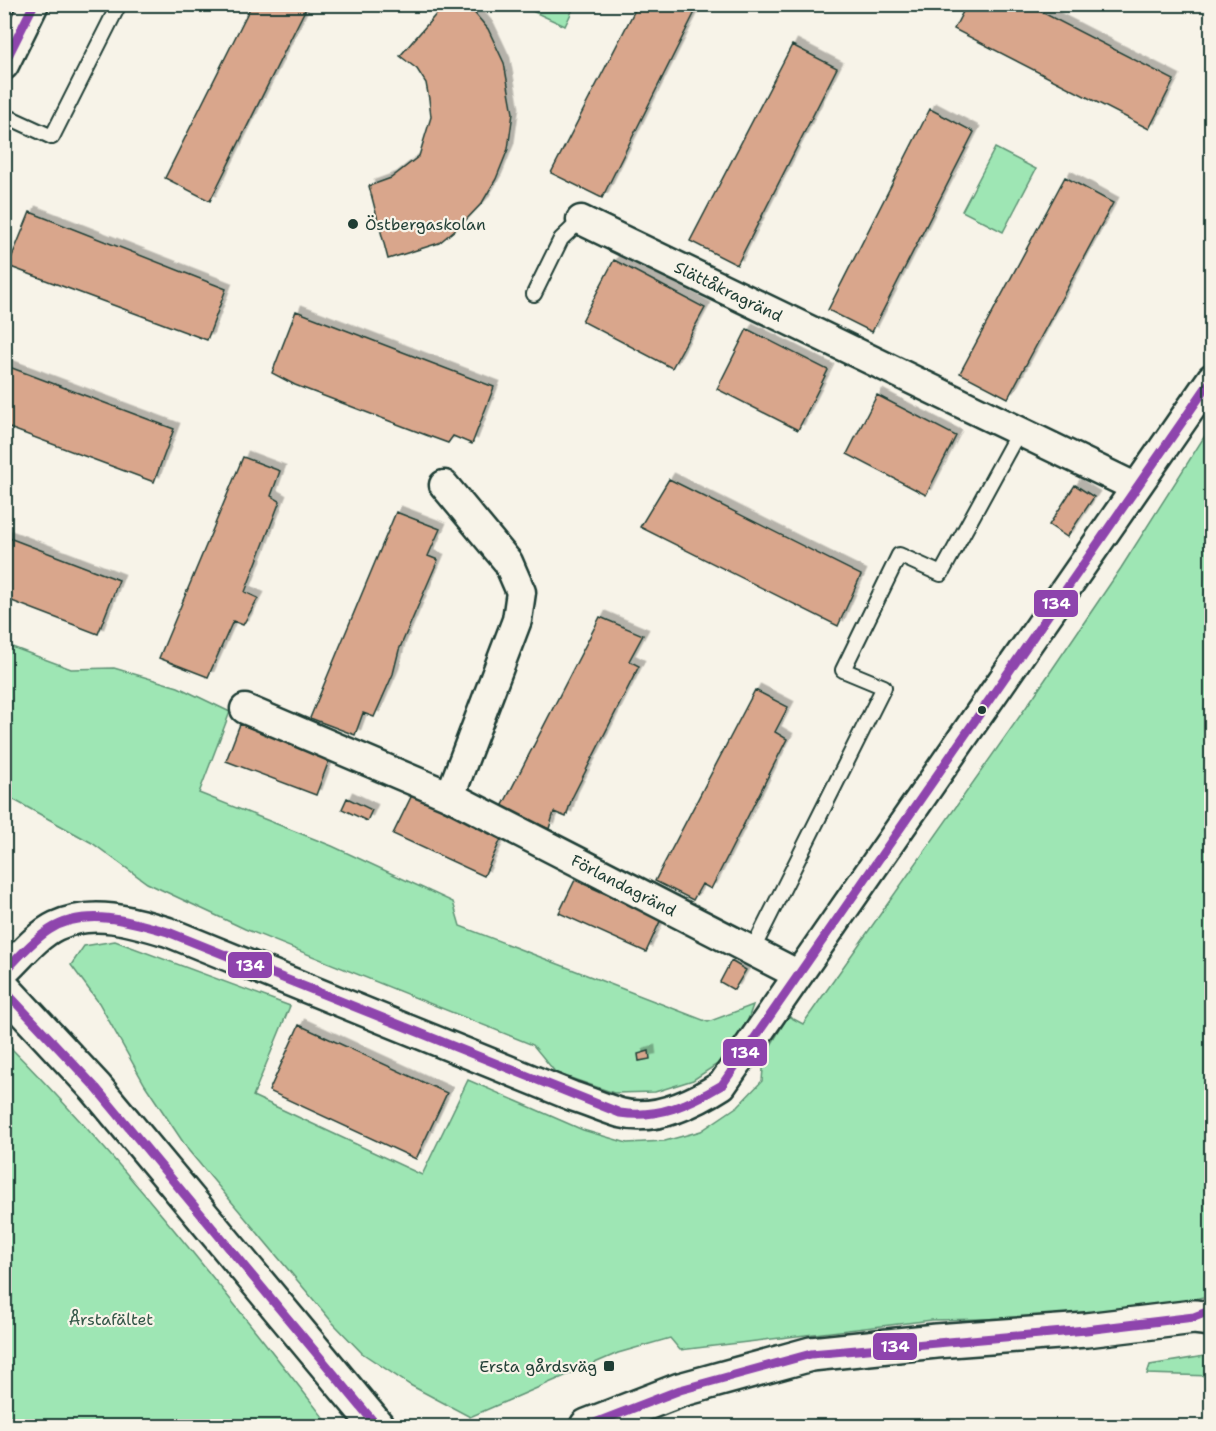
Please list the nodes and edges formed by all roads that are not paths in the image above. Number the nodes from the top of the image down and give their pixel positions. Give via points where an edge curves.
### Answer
1 (34, 4) edge
2 (119, 4) edge
3 (6, 56) edge
4 (4, 115) edge
5 (581, 220) joint
6 (534, 294) dead end
7 (1212, 378) edge
8 (1019, 431) junction
9 (444, 485) dead end
10 (1135, 487) junction
11 (245, 709) dead end
12 (450, 796) junction
13 (752, 951) junction
14 (4, 972) edge
15 (797, 974) junction
16 (4, 989) edge
17 (1206, 1315) edge
18 (377, 1426) edge
19 (587, 1426) edge

1 - 3 street
2 - 4 lane via 52,137
5 - 6 lane via 561,239
5 - 8 street, Slättåkragränd
7 - 10 street
8 - 10 street, Slättåkragränd
8 - 13 lane via 941,574 899,555 843,670 884,687
9 - 12 street via 508,562 521,592 517,620
10 - 15 street
11 - 12 street, Förlandagränd
12 - 13 street, Förlandagränd
13 - 15 street, Förlandagränd
14 - 15 street via 55,926 88,917 132,920 623,1114 663,1112 691,1104 722,1085
16 - 18 street via 96,1088
17 - 19 street via 1086,1330 811,1354 680,1390

